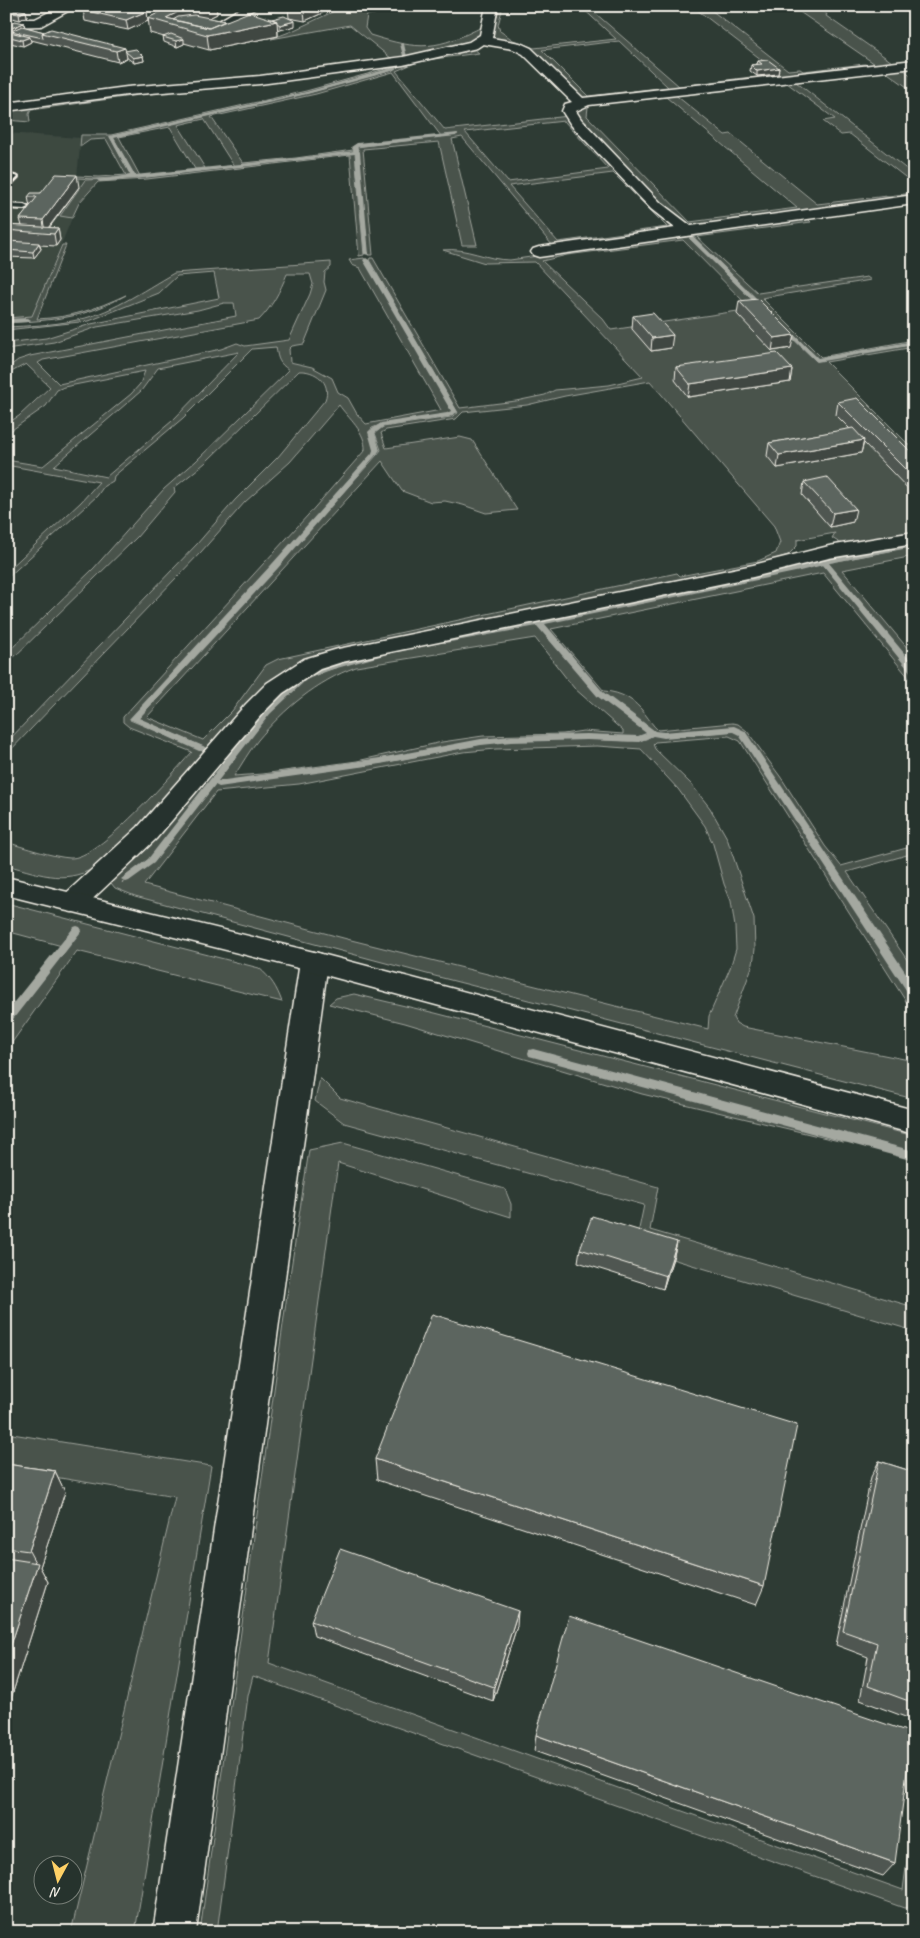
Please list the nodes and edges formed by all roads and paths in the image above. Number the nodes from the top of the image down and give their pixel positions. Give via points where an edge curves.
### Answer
1 (71, 6) edge
2 (254, 6) edge
3 (492, 6) edge
4 (223, 22) edge
5 (6, 24) edge
6 (482, 40) junction
7 (914, 64) edge
8 (580, 102) junction
9 (6, 107) edge
10 (14, 177) dead end
11 (6, 187) edge
12 (914, 199) edge
13 (6, 206) edge
14 (24, 207) dead end
15 (688, 231) junction
16 (539, 252) dead end
17 (914, 538) edge
18 (6, 886) edge
19 (72, 903) junction
20 (314, 962) junction
21 (914, 1122) edge
22 (174, 1932) edge

1 - 5 street via 37,22
2 - 4 street
3 - 6 street via 486,37
6 - 8 street via 527,51
6 - 9 street via 446,53 403,61
7 - 8 street
8 - 15 street via 569,111 576,122 656,206
10 - 11 lane
12 - 15 street
13 - 14 lane
15 - 16 street
17 - 19 street via 829,552 312,664 275,688 147,833
18 - 19 street
19 - 20 street
20 - 21 street
20 - 22 street

